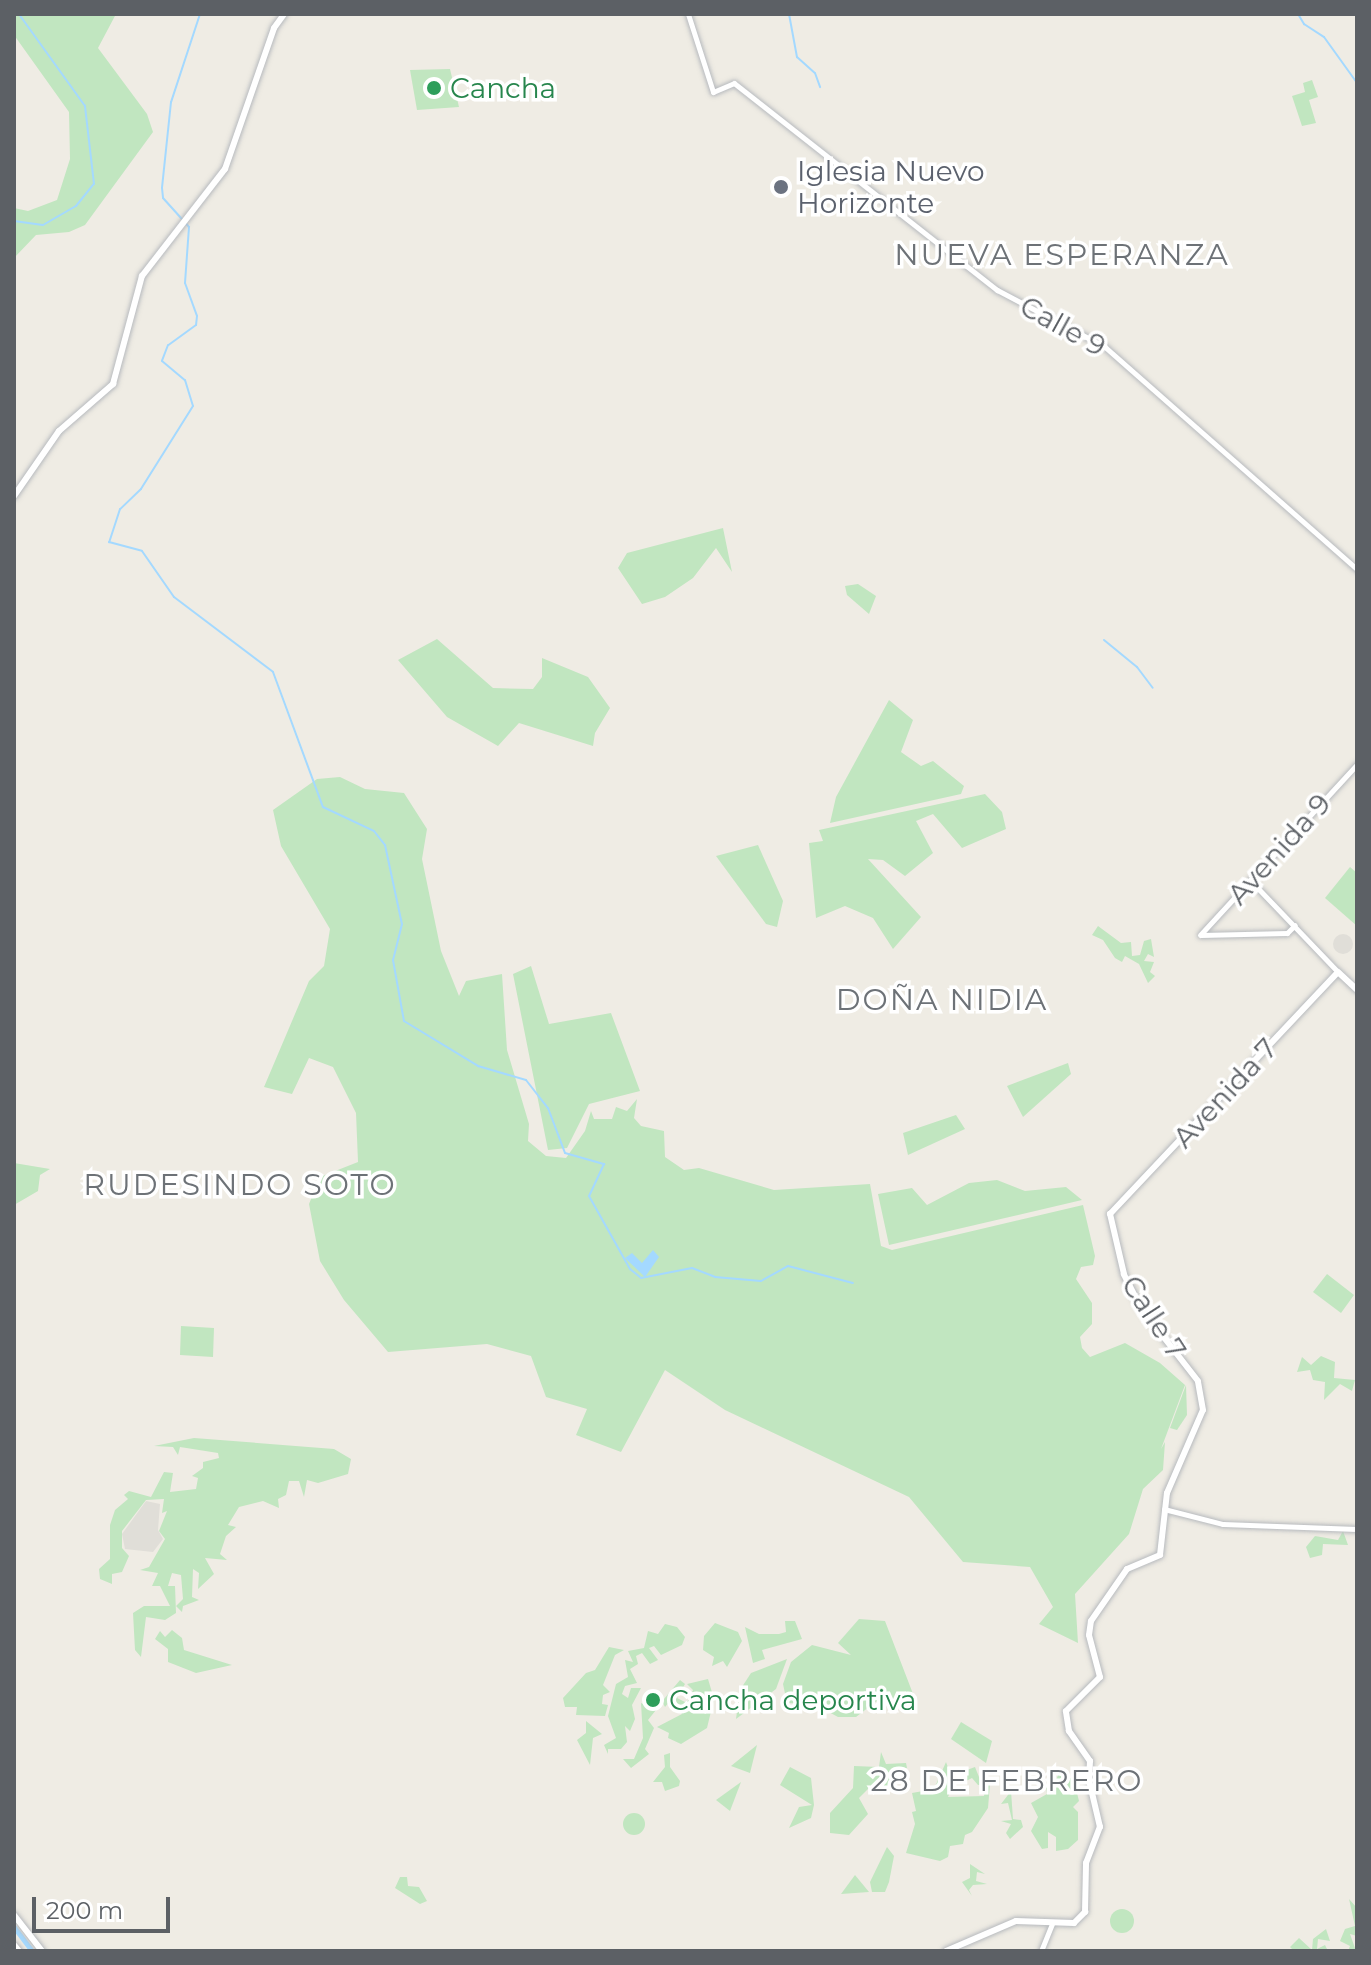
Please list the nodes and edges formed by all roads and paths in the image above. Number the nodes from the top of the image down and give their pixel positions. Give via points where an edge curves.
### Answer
1 (284, 14) edge
2 (688, 14) edge
3 (14, 496) edge
4 (1357, 569) edge
5 (1357, 764) edge
6 (1250, 880) junction
7 (1295, 925) junction
8 (1338, 972) junction
9 (1357, 990) edge
10 (1110, 1214) joint
11 (1162, 1508) junction
12 (1357, 1529) edge
13 (14, 1915) edge
14 (1053, 1922) junction
15 (14, 1945) edge
16 (19, 1951) edge
17 (42, 1951) edge
18 (946, 1951) edge
19 (1041, 1951) edge

1 - 3 main road via 274,28 225,169 142,276 113,384 59,431
2 - 4 street, Calle 9 via 713,92 734,83 997,290 1105,347
5 - 6 street, Avenida 9
6 - 7 street
6 - 7 street, Avenida 9 via 1200,935 1287,933
7 - 8 street
8 - 9 main road
8 - 10 main road, Avenida 7
10 - 11 main road, Calle 7 via 1117,1259 1135,1296 1201,1388 1203,1410
11 - 12 street via 1223,1524
11 - 14 main road via 1160,1555 1125,1571 1091,1621 1089,1635 1100,1677 1066,1711 1069,1731 1090,1761 1100,1827 1086,1863 1085,1912 1074,1923
13 - 17 main road
14 - 18 main road via 1016,1921
14 - 19 street
15 - 16 main road

